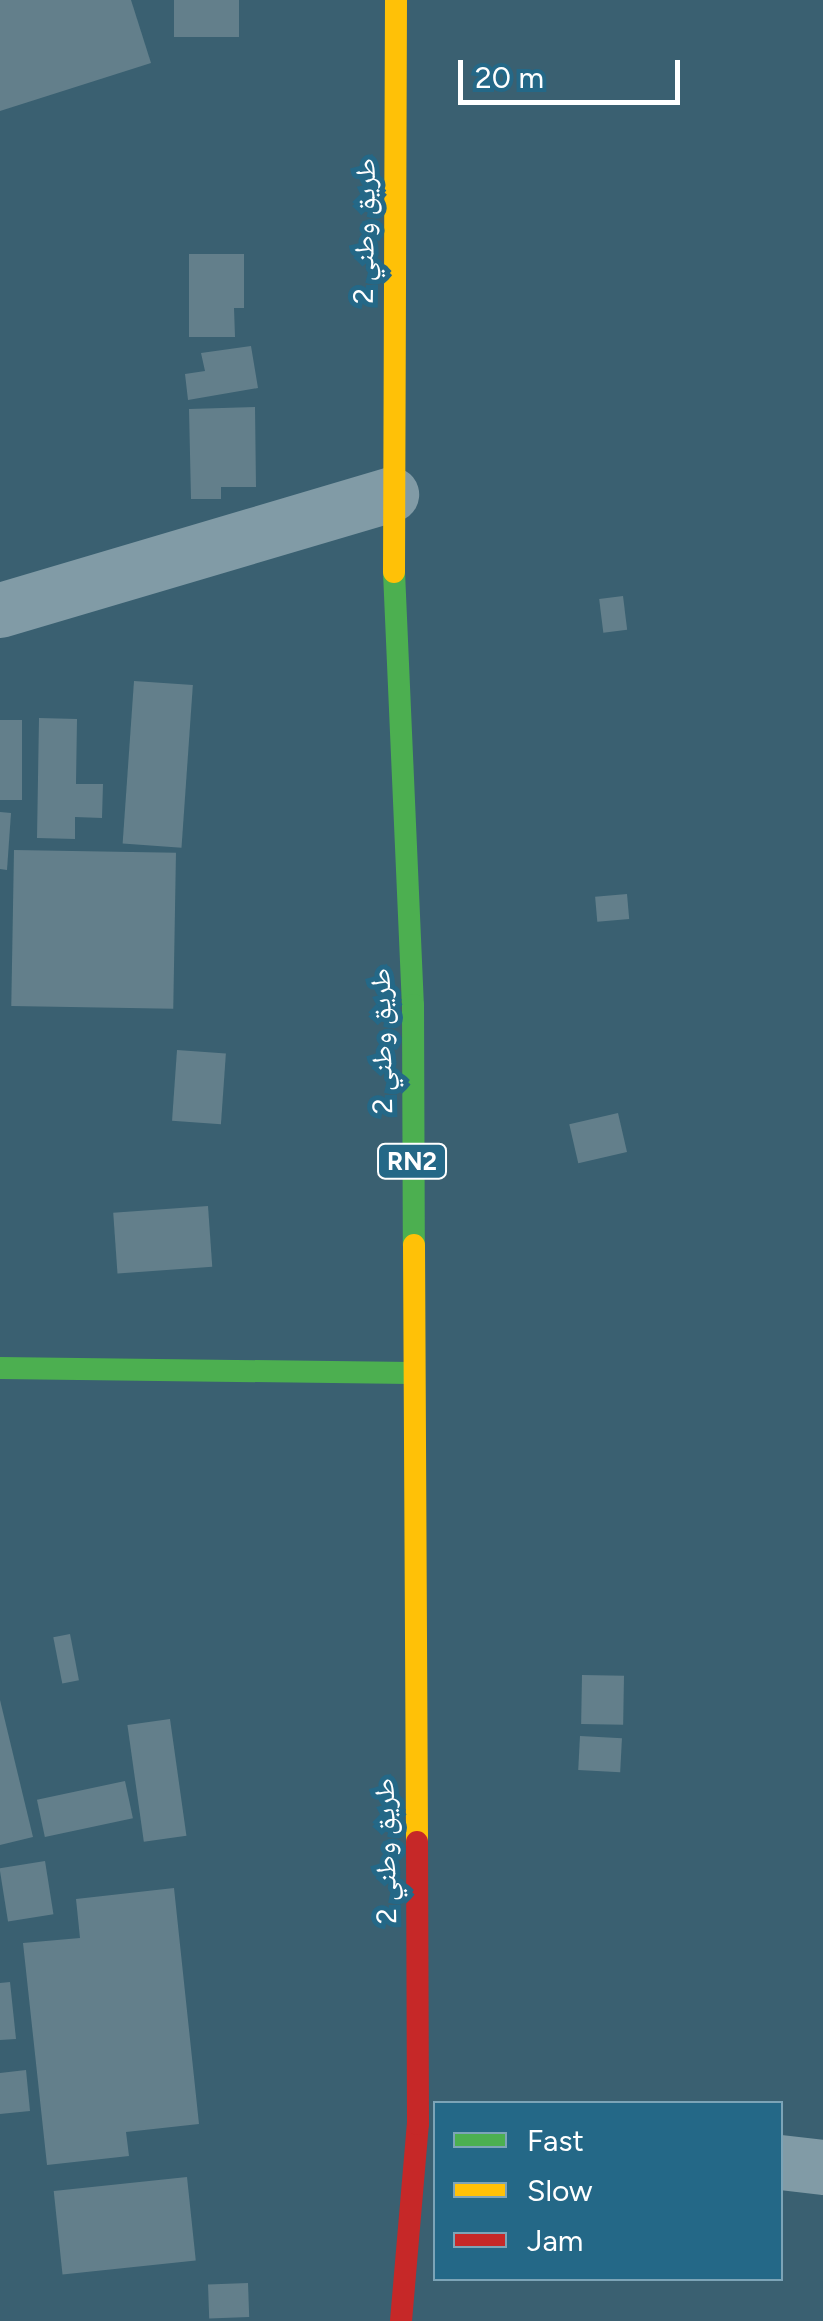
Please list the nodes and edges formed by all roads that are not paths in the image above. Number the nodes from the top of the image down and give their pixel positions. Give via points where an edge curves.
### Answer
1 (396, 0) edge
2 (391, 494) junction
3 (0, 610) edge
4 (0, 1368) edge
5 (410, 1373) junction
6 (427, 2125) edge
7 (783, 2162) edge
8 (823, 2167) edge
9 (402, 2321) edge

1 - 2 main road, طريق وطني 2 / RN2
2 - 3 street
2 - 5 main road, طريق وطني 2 / RN2 via 412,1005
4 - 5 main road
5 - 6 main road, طريق وطني 2 / RN2
6 - 9 main road, طريق وطني 2 / RN2
7 - 8 street

